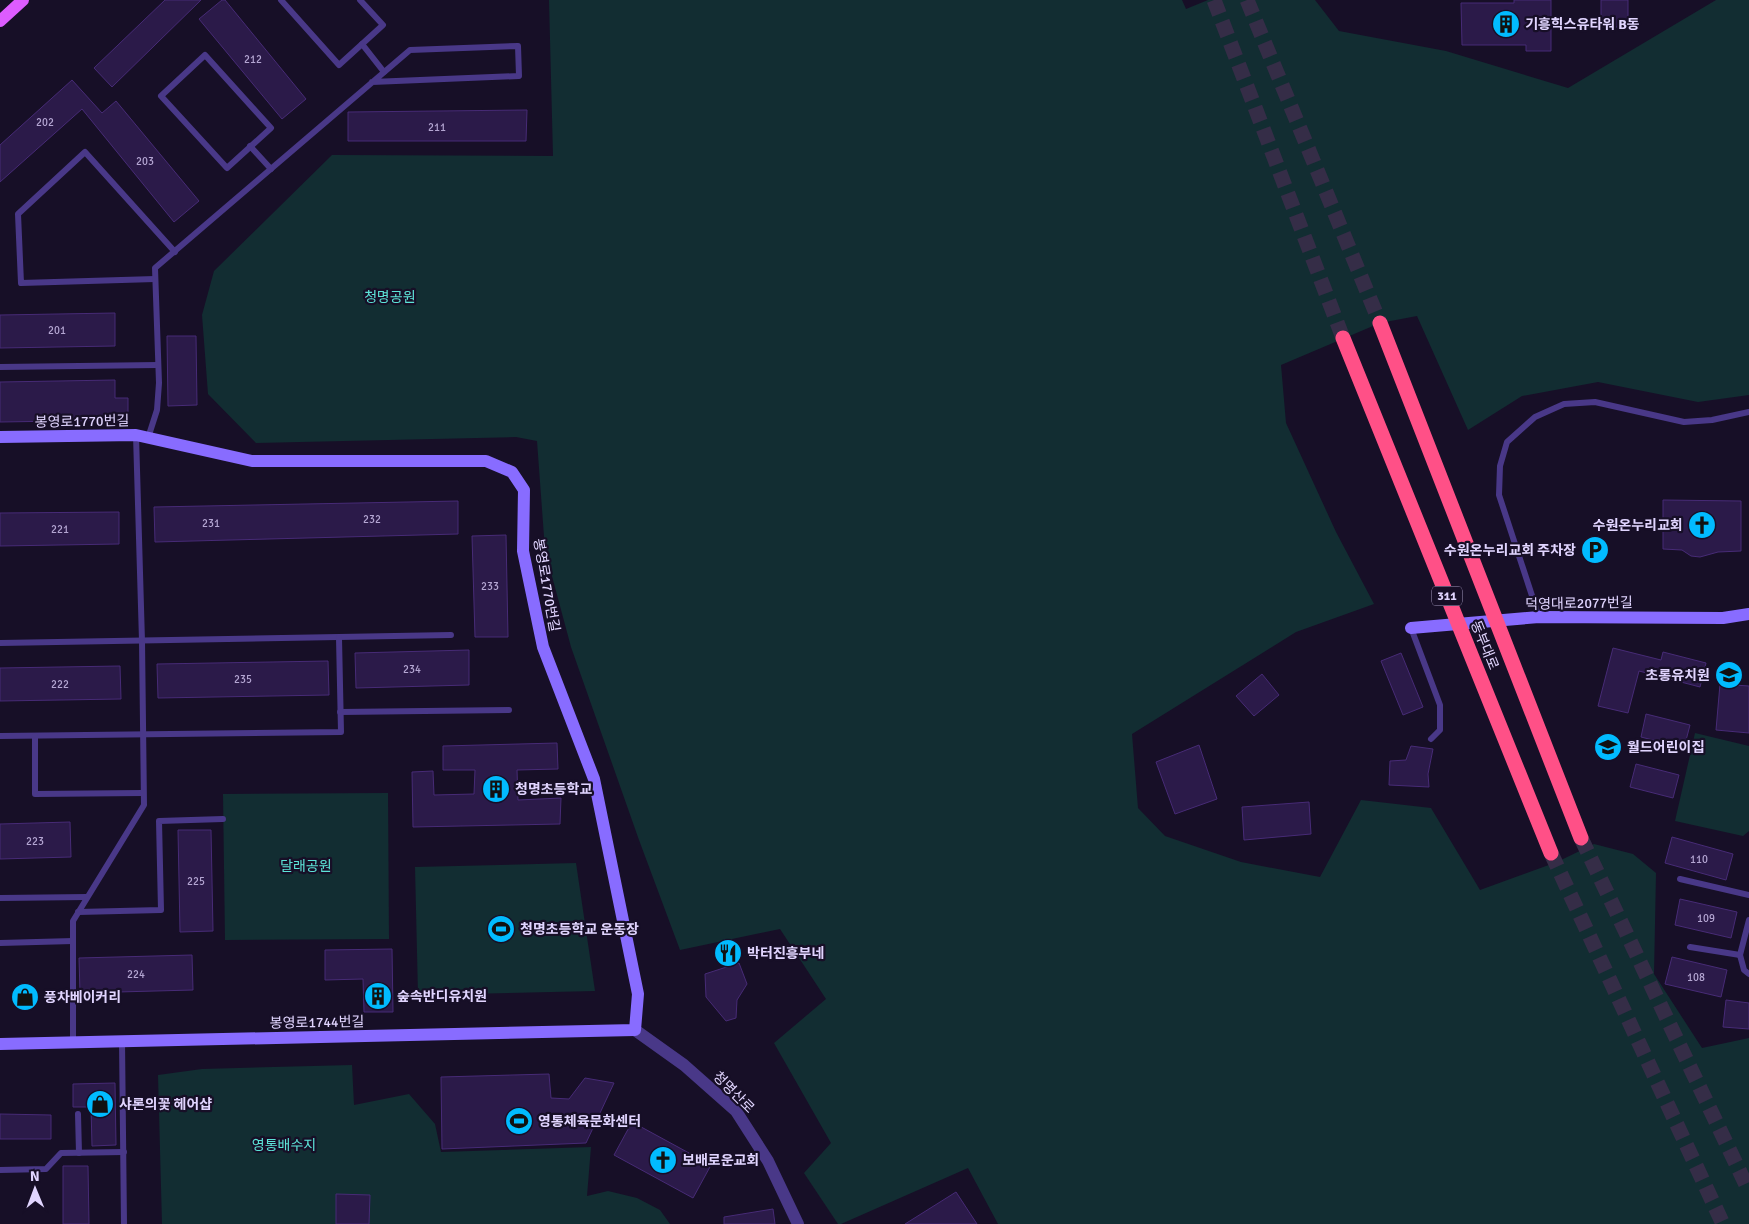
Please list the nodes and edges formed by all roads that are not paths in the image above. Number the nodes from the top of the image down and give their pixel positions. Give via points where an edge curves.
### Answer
1 (23, 0) edge
2 (281, 0) edge
3 (360, 0) edge
4 (0, 20) edge
5 (362, 44) junction
6 (384, 72) junction
7 (372, 82) junction
8 (250, 146) junction
9 (271, 169) junction
10 (175, 252) junction
11 (155, 279) junction
12 (1380, 323) tunnel mouth
13 (1343, 338) tunnel mouth
14 (158, 365) junction
15 (0, 367) edge
16 (1749, 412) edge
17 (0, 437) edge
18 (142, 437) junction
19 (1749, 614) edge
20 (1539, 617) junction
21 (1410, 628) joint
22 (451, 635) dead end
23 (339, 638) junction
24 (142, 641) junction
25 (0, 643) edge
26 (509, 710) dead end
27 (340, 712) junction
28 (143, 734) junction
29 (0, 736) edge
30 (34, 736) junction
31 (1432, 739) dead end
32 (144, 793) junction
33 (223, 819) dead end
34 (1582, 838) tunnel mouth
35 (1551, 854) tunnel mouth
36 (1680, 879) dead end
37 (1749, 895) edge
38 (87, 897) junction
39 (0, 898) edge
40 (78, 912) junction
41 (1749, 920) edge
42 (73, 941) junction
43 (0, 943) edge
44 (1690, 947) dead end
45 (1740, 955) junction
46 (1749, 974) edge
47 (635, 1030) junction
48 (122, 1041) junction
49 (73, 1042) junction
50 (0, 1044) edge
51 (78, 1114) dead end
52 (124, 1152) junction
53 (79, 1153) junction
54 (0, 1170) edge
55 (124, 1224) edge
56 (798, 1224) edge

1 - 4 main road
2 - 5 lane via 339,65
3 - 5 lane via 383,25
5 - 6 lane
6 - 7 lane
6 - 7 lane via 410,50 518,46 519,76
7 - 9 lane
8 - 8 lane via 227,168 161,96 205,56 270,128
8 - 9 lane
9 - 10 lane
10 - 11 lane via 155,268
10 - 11 lane via 84,152 18,214 22,283
11 - 14 lane
12 - 34 highway, 동부대로 / 311
13 - 35 highway, 동부대로 / 311
14 - 15 lane
14 - 18 lane via 157,410
16 - 20 lane via 1684,422 1595,402 1564,404 1535,417 1507,442 1500,466 1499,495
17 - 18 street, 봉영로1770번길
18 - 24 lane
18 - 47 street, 봉영로1770번길 via 252,461 486,460 512,472 524,490 523,551 543,647 594,779 638,994
19 - 20 street, 덕영대로2077번길 via 1722,618
20 - 21 street, 덕영대로2077번길
21 - 31 lane via 1440,705 1440,730
22 - 23 lane
23 - 24 lane
23 - 27 lane
24 - 25 lane
24 - 28 lane
26 - 27 lane
27 - 28 lane via 341,732
28 - 30 lane
28 - 32 lane
29 - 30 lane
30 - 32 lane via 35,794
32 - 38 lane via 144,805
33 - 40 lane via 159,821 161,910
36 - 37 lane
38 - 39 lane
38 - 40 lane
40 - 42 lane via 73,921
41 - 45 lane
42 - 43 lane
42 - 49 lane
44 - 45 lane
45 - 46 lane via 1744,970
47 - 48 street, 봉영로1744번길
47 - 56 street, 청명산로 via 684,1065 736,1111 768,1161
48 - 49 street, 봉영로1744번길
48 - 52 lane
49 - 50 street, 봉영로1744번길
51 - 53 lane
52 - 53 lane
52 - 55 lane
53 - 54 lane via 61,1153 46,1170

